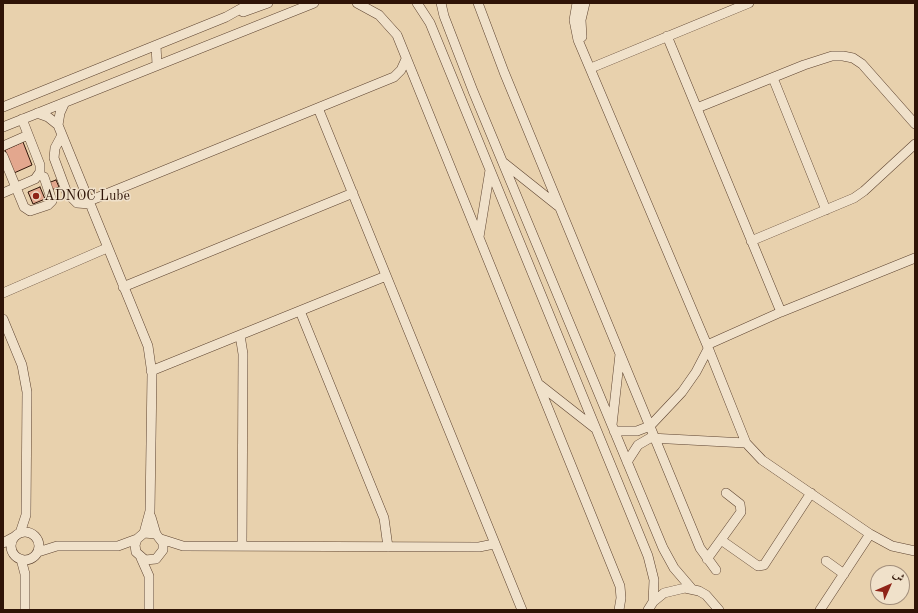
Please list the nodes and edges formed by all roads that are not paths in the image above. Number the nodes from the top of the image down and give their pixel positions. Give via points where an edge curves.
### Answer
1 (251, 3) edge
2 (268, 3) edge
3 (314, 3) edge
4 (357, 3) edge
5 (417, 3) edge
6 (441, 3) edge
7 (478, 3) edge
8 (577, 3) edge
9 (585, 3) edge
10 (749, 3) edge
11 (226, 16) junction
12 (667, 36) junction
13 (156, 45) junction
14 (585, 52) junction
15 (406, 59) junction
16 (157, 65) junction
17 (591, 68) junction
18 (394, 77) junction
19 (773, 78) junction
20 (416, 83) junction
21 (65, 102) junction
22 (3, 107) edge
23 (318, 108) junction
24 (697, 108) junction
25 (37, 113) junction
26 (22, 119) junction
27 (915, 124) edge
28 (58, 125) junction
29 (3, 127) edge
30 (28, 135) junction
31 (62, 135) junction
32 (915, 144) edge
33 (3, 146) edge
34 (3, 156) edge
35 (503, 162) junction
36 (490, 170) junction
37 (39, 175) junction
38 (17, 187) junction
39 (3, 193) edge
40 (353, 193) junction
41 (89, 203) junction
42 (560, 206) junction
43 (826, 210) junction
44 (478, 237) junction
45 (751, 241) junction
46 (108, 248) junction
47 (912, 261) edge
48 (386, 276) junction
49 (123, 287) junction
50 (3, 293) edge
51 (300, 311) junction
52 (780, 312) junction
53 (3, 319) edge
54 (240, 335) junction
55 (708, 347) junction
56 (620, 352) junction
57 (151, 371) junction
58 (538, 384) junction
59 (650, 426) junction
60 (613, 428) junction
61 (597, 430) junction
62 (655, 438) junction
63 (746, 443) junction
64 (627, 462) junction
65 (726, 493) dead end
66 (811, 493) junction
67 (150, 511) junction
68 (26, 515) junction
69 (870, 534) junction
70 (17, 535) junction
71 (35, 536) junction
72 (141, 536) junction
73 (158, 537) junction
74 (720, 540) junction
75 (3, 543) edge
76 (494, 544) junction
77 (57, 546) junction
78 (118, 546) junction
79 (183, 546) junction
80 (242, 546) junction
81 (388, 547) junction
82 (3, 548) edge
83 (915, 551) edge
84 (12, 552) junction
85 (35, 555) junction
86 (139, 555) junction
87 (160, 556) junction
88 (21, 559) junction
89 (707, 559) junction
90 (826, 561) dead end
91 (716, 570) dead end
92 (25, 574) junction
93 (844, 574) junction
94 (149, 576) junction
95 (692, 589) junction
96 (653, 602) junction
97 (719, 609) edge
98 (25, 610) edge
99 (149, 610) edge
100 (522, 610) edge
101 (619, 610) edge
102 (648, 610) edge
103 (820, 610) edge

1 - 11 street
2 - 11 street
3 - 16 street
4 - 15 street via 374,11 389,24 397,35
5 - 36 street via 430,23
6 - 35 street
7 - 42 street
8 - 14 street via 575,26 578,40
9 - 14 street via 581,28
10 - 12 street
11 - 13 street
12 - 17 street
12 - 24 street
13 - 16 street
13 - 22 street
14 - 17 street
15 - 18 street
15 - 20 street
16 - 21 street
17 - 55 street
18 - 20 street
18 - 23 street
19 - 24 street
19 - 27 street via 832,56 848,57 862,64
19 - 43 street
20 - 44 street
21 - 25 street
21 - 28 street
23 - 40 street
23 - 41 street
24 - 45 street
25 - 26 street
25 - 28 street
26 - 29 street
26 - 30 street
28 - 31 street
30 - 33 street
30 - 37 street via 40,165
31 - 41 street
31 - 41 street via 55,148 54,158 67,193 77,204
32 - 43 street via 864,191
34 - 38 street
35 - 42 street
35 - 60 street
36 - 44 street
36 - 61 street
37 - 38 street
37 - 38 street via 44,176 52,197 48,205 32,211 27,210
38 - 39 street
40 - 48 street
40 - 49 street
41 - 46 street
42 - 56 street
43 - 45 street
44 - 58 street
45 - 52 street
46 - 49 street
46 - 50 street
47 - 52 street
48 - 51 street
48 - 76 street
49 - 57 street via 148,346
51 - 54 street
51 - 81 street via 384,518
52 - 55 street
53 - 68 street via 22,365 26,384
54 - 57 street
54 - 80 street via 243,354
55 - 59 street via 696,372 682,392
55 - 63 street
56 - 59 street
56 - 60 street
57 - 67 street
58 - 61 street
58 - 101 street via 620,586
59 - 60 street via 637,432
59 - 62 street
60 - 64 street
61 - 96 street via 651,564 654,580
62 - 63 street
62 - 64 street via 638,445
62 - 89 street via 700,548
63 - 66 street via 762,460
64 - 95 street via 665,554
65 - 74 street via 740,504 742,509
66 - 69 street
66 - 74 street via 762,566 758,566
67 - 72 street
67 - 73 street
68 - 70 street
68 - 71 street
69 - 83 street via 892,546
69 - 93 street
70 - 71 street via 27,532
70 - 75 street
70 - 84 street via 11,544
71 - 77 street
71 - 85 street via 39,544
72 - 73 street
72 - 78 street
72 - 86 street via 135,545
73 - 79 street
73 - 87 street via 163,547
74 - 89 street
76 - 81 street via 479,547
76 - 100 street
77 - 78 street
77 - 85 street
78 - 86 street
79 - 80 street
79 - 87 street
80 - 81 street
82 - 84 street
84 - 88 street
85 - 88 street
85 - 92 street
86 - 87 street via 148,561
86 - 94 street
87 - 94 street
88 - 92 street
89 - 91 street
90 - 93 street
92 - 98 street
93 - 103 street
94 - 99 street
95 - 96 street via 671,590
95 - 97 street via 706,595
96 - 102 street

